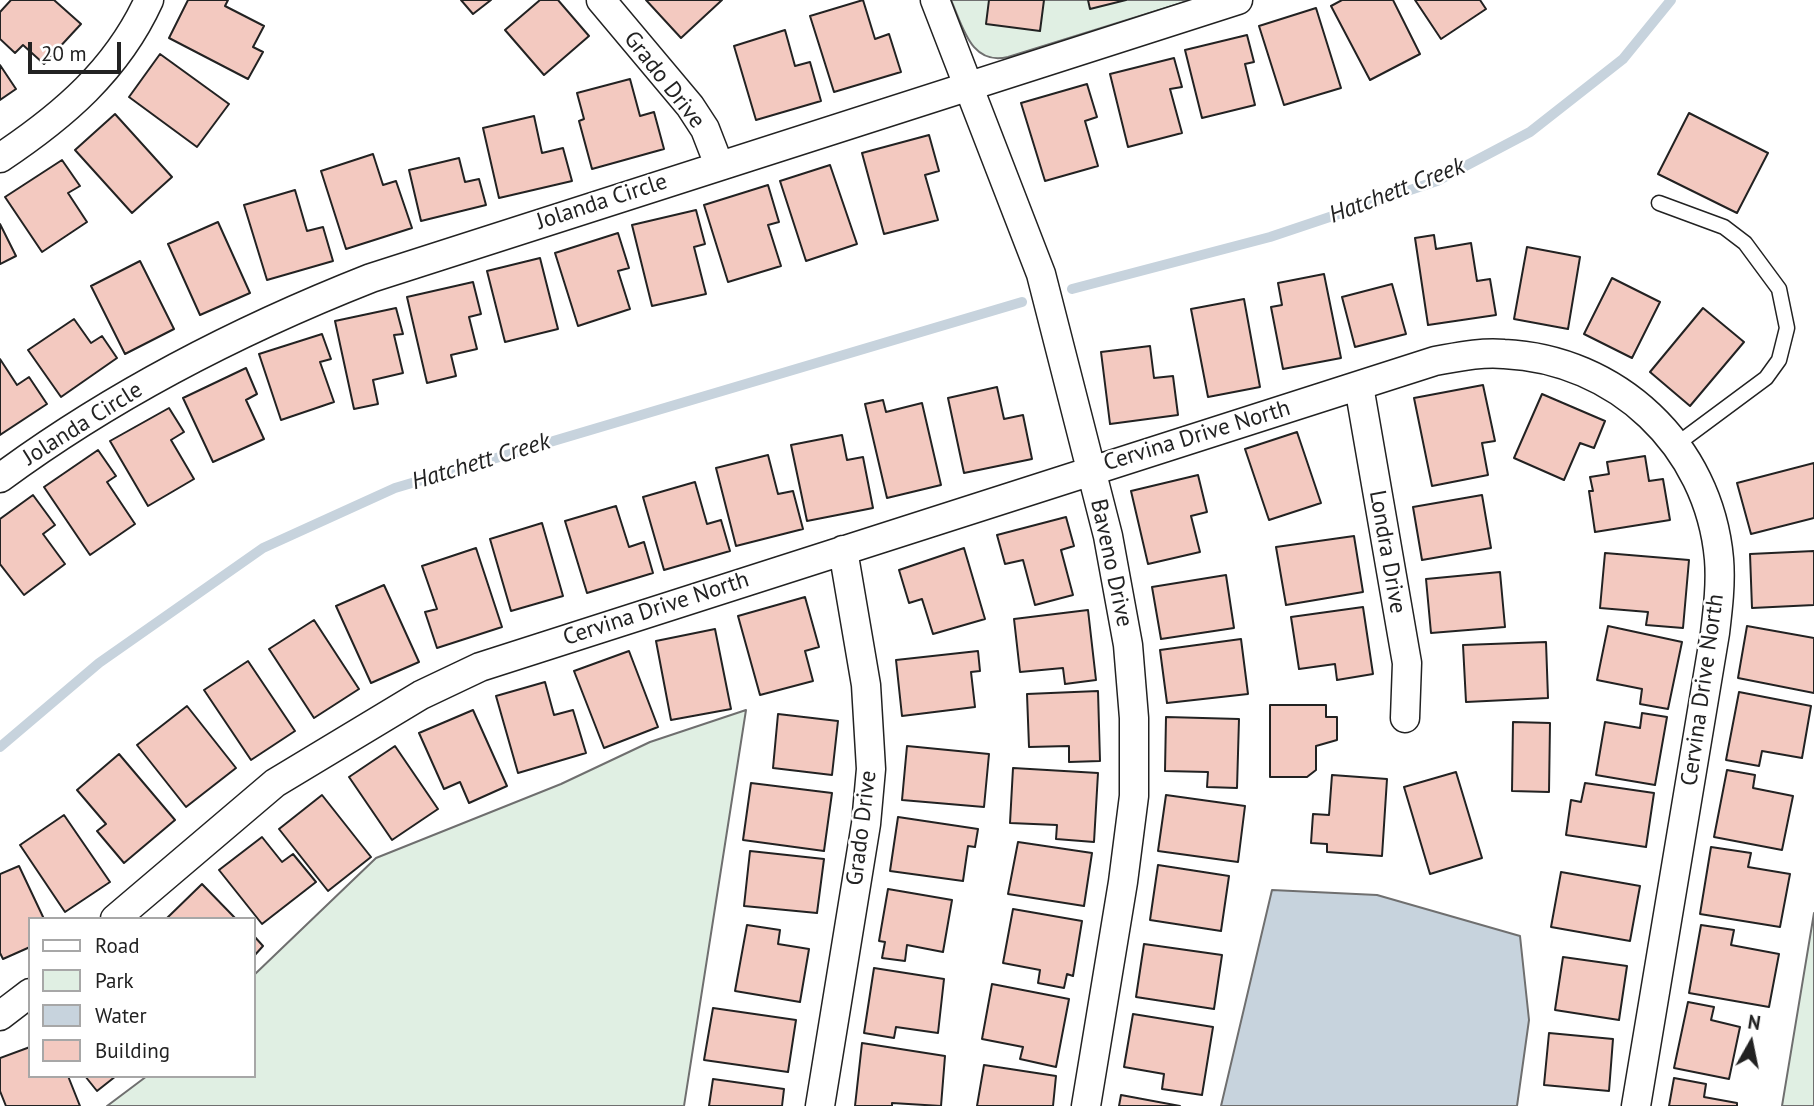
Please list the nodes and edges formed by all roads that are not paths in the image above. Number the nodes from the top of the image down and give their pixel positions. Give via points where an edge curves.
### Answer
1 (149, 0) edge
2 (601, 0) edge
3 (934, 0) edge
4 (1238, 0) edge
5 (968, 88) junction
6 (0, 158) edge
7 (719, 165) junction
8 (1659, 203) dead end
9 (1359, 386) junction
10 (1677, 444) junction
11 (1091, 469) junction
12 (0, 478) edge
13 (843, 550) junction
14 (1405, 718) dead end
15 (116, 917) edge
16 (28, 995) edge
17 (0, 1016) edge
18 (820, 1106) edge
19 (1086, 1106) edge
20 (1636, 1106) edge

1 - 6 street via 124,46 71,108
2 - 7 street, Grado Drive via 691,106
3 - 5 street, Baveno Drive
4 - 5 street, Jolanda Circle
5 - 7 street, Jolanda Circle
5 - 11 street, Baveno Drive via 1041,274
7 - 12 street, Jolanda Circle via 371,278 291,310 148,383
8 - 10 lane via 1724,227 1745,243 1779,289 1787,328 1779,360 1766,378
9 - 10 street, Cervina Drive North via 1471,355 1540,358 1577,367 1604,380 1653,417
9 - 11 street, Cervina Drive North
9 - 14 street, Londra Drive via 1407,663
10 - 20 street, Cervina Drive North via 1698,478 1711,515 1719,558 1719,595
11 - 13 street, Cervina Drive North
11 - 19 street, Baveno Drive via 1128,645 1134,796
13 - 15 street, Cervina Drive North via 529,649 421,695 275,783
13 - 18 street, Grado Drive via 866,685 871,769
16 - 17 street

